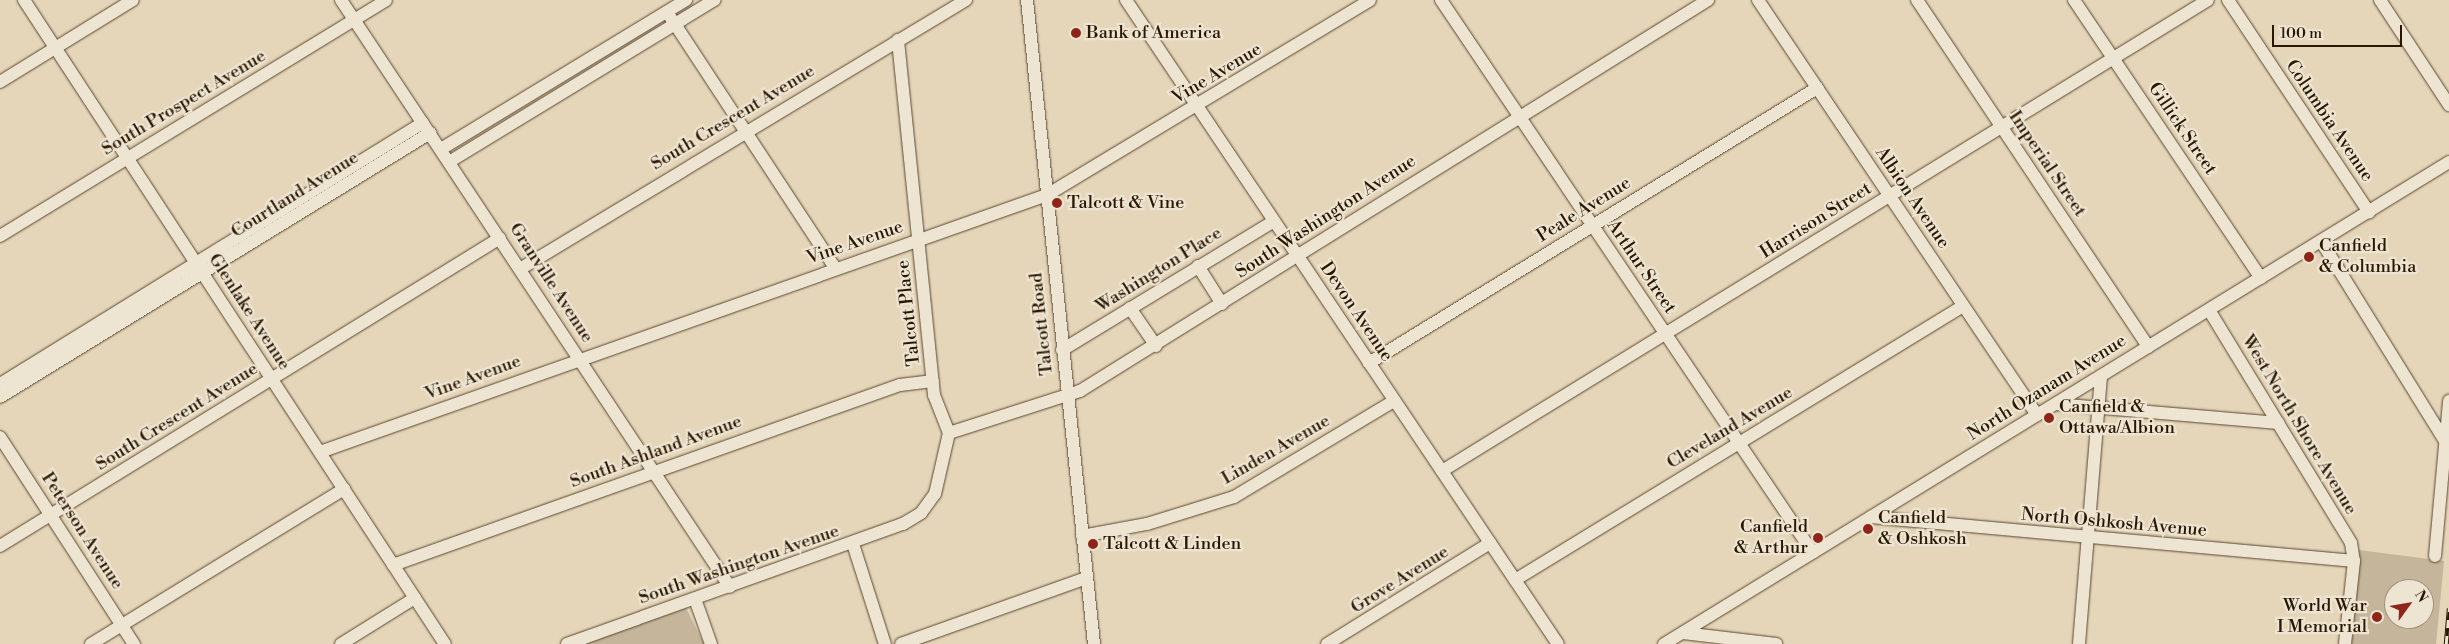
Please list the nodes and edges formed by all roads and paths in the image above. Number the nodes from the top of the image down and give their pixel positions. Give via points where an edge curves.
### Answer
1 (24, 0) edge
2 (133, 0) edge
3 (342, 0) edge
4 (386, 0) edge
5 (686, 0) edge
6 (714, 0) edge
7 (966, 0) edge
8 (1027, 0) edge
9 (1126, 0) edge
10 (1370, 0) edge
11 (1441, 0) edge
12 (1708, 0) edge
13 (1758, 0) edge
14 (1917, 0) edge
15 (2074, 0) edge
16 (2208, 0) edge
17 (2228, 0) edge
18 (2380, 0) edge
19 (667, 12) junction
20 (354, 19) junction
21 (674, 24) junction
22 (898, 40) junction
23 (55, 48) junction
24 (2113, 58) junction
25 (0, 82) edge
26 (1817, 88) junction
27 (2449, 105) edge
28 (1197, 106) junction
29 (1519, 116) junction
30 (2002, 127) junction
31 (427, 128) junction
32 (744, 131) junction
33 (441, 149) junction
34 (128, 158) junction
35 (449, 162) junction
36 (2449, 162) edge
37 (1047, 195) junction
38 (1890, 196) junction
39 (2369, 212) junction
40 (1274, 221) junction
41 (1592, 226) junction
42 (0, 236) edge
43 (500, 238) junction
44 (919, 239) junction
45 (2321, 241) junction
46 (1298, 256) junction
47 (1198, 266) junction
48 (199, 268) junction
49 (835, 268) junction
50 (520, 269) junction
51 (2260, 278) junction
52 (1222, 304) junction
53 (1964, 306) junction
54 (1130, 308) junction
55 (2209, 310) junction
56 (1665, 334) junction
57 (1156, 346) junction
58 (2148, 347) junction
59 (1062, 350) junction
60 (580, 359) junction
61 (1369, 363) junction
62 (2101, 376) junction
63 (272, 379) junction
64 (933, 381) junction
65 (0, 384) edge
66 (1067, 395) junction
67 (0, 397) edge
68 (1394, 401) junction
69 (2449, 401) edge
70 (2056, 404) junction
71 (2100, 408) junction
72 (2037, 416) junction
73 (2278, 423) junction
74 (948, 433) junction
75 (0, 437) edge
76 (2445, 441) junction
77 (1739, 444) junction
78 (320, 452) junction
79 (1442, 471) junction
80 (654, 472) junction
81 (344, 489) junction
82 (51, 515) junction
83 (1871, 517) junction
84 (1082, 536) junction
85 (2088, 539) junction
86 (1490, 543) junction
87 (853, 544) junction
88 (0, 546) edge
89 (1813, 553) junction
90 (2435, 556) dead end
91 (2354, 561) junction
92 (393, 564) junction
93 (1086, 578) junction
94 (1515, 580) junction
95 (730, 586) junction
96 (415, 598) junction
97 (695, 599) junction
98 (122, 625) junction
99 (1683, 632) junction
100 (91, 644) edge
101 (134, 644) edge
102 (341, 644) edge
103 (445, 644) edge
104 (566, 644) edge
105 (711, 644) edge
106 (885, 644) edge
107 (901, 644) edge
108 (1094, 644) edge
109 (1328, 644) edge
110 (1558, 644) edge
111 (1664, 644) edge
112 (1776, 644) edge
113 (2079, 644) edge
114 (2345, 644) edge

1 - 23 street, Glenlake Avenue
2 - 23 street
3 - 20 street, Granville Avenue
4 - 20 street, South Prospect Avenue
5 - 19 street
6 - 21 street
7 - 22 street, South Crescent Avenue
8 - 37 street, Talcott Road
9 - 28 street, Devon Avenue
10 - 28 street, Vine Avenue
11 - 29 street, Arthur Street
12 - 29 street, South Washington Avenue
13 - 26 street, Albion Avenue
14 - 30 street, Imperial Street
15 - 24 street, Gillick Street
16 - 24 street, Harrison Street
17 - 39 street, Columbia Avenue
18 - 27 street
19 - 21 street
19 - 33 street
20 - 31 street, Granville Avenue
20 - 34 street, South Prospect Avenue
21 - 32 street
21 - 35 street
22 - 32 street, South Crescent Avenue
22 - 44 street, Talcott Place
23 - 25 street
23 - 34 street, Glenlake Avenue
24 - 30 street, Harrison Street
24 - 51 street, Gillick Street
26 - 38 street, Albion Avenue
26 - 41 street, Peale Avenue
28 - 37 street, Vine Avenue
28 - 40 street, Devon Avenue
29 - 41 street, Arthur Street
29 - 46 street, South Washington Avenue
30 - 38 street, Harrison Street
30 - 58 street, Imperial Street
31 - 33 street, Granville Avenue
31 - 48 street, Courtland Avenue
32 - 49 street
32 - 50 street, South Crescent Avenue
33 - 35 street, Granville Avenue
34 - 42 street, South Prospect Avenue
34 - 48 street, Glenlake Avenue
35 - 43 street, Granville Avenue
36 - 39 street, North Ozanam Avenue
37 - 44 street, Vine Avenue
37 - 59 street, Talcott Road
38 - 53 street, Albion Avenue
38 - 56 street, Harrison Street
39 - 45 street, North Ozanam Avenue
40 - 46 street, Devon Avenue
40 - 47 street, Washington Place
41 - 56 street, Arthur Street
41 - 61 street, Peale Avenue
43 - 50 street, Granville Avenue
43 - 63 street, South Crescent Avenue
44 - 49 street, Vine Avenue
44 - 64 street, Talcott Place
45 - 51 street, North Ozanam Avenue
45 - 76 street
46 - 52 street, South Washington Avenue
46 - 61 street, Devon Avenue
47 - 52 street
47 - 54 street, Washington Place
48 - 63 street, Glenlake Avenue
48 - 65 street, Courtland Avenue
48 - 67 street, Courtland Avenue
49 - 60 street, Vine Avenue
50 - 60 street, Granville Avenue
51 - 55 street, North Ozanam Avenue
52 - 57 street, South Washington Avenue
53 - 72 street, Albion Avenue
53 - 77 street, Cleveland Avenue
54 - 57 street
54 - 59 street, Washington Place
55 - 58 street, North Ozanam Avenue
55 - 73 street, West North Shore Avenue
56 - 77 street, Arthur Street
56 - 79 street, Harrison Street
57 - 66 street, South Washington Avenue
58 - 62 street, North Ozanam Avenue
59 - 66 street, Talcott Road
60 - 78 street, Vine Avenue
60 - 80 street, Granville Avenue
61 - 68 street, Devon Avenue
62 - 70 street, North Ozanam Avenue
62 - 71 street
63 - 78 street, Glenlake Avenue
63 - 82 street, South Crescent Avenue
64 - 74 street, Talcott Place via 935,402
64 - 80 street, South Ashland Avenue via 900,385
66 - 74 street, South Washington Avenue
66 - 84 street, Talcott Road
68 - 79 street, Devon Avenue
68 - 84 street, Linden Avenue via 1234,496 1147,524
69 - 76 street
70 - 71 street
70 - 72 street, North Ozanam Avenue
71 - 73 street
71 - 85 street
72 - 83 street, North Ozanam Avenue
73 - 91 street, West North Shore Avenue via 2351,543
74 - 87 street, South Washington Avenue via 941,481 921,513
75 - 82 street, Peterson Avenue
76 - 90 street
77 - 89 street, Arthur Street
77 - 94 street, Cleveland Avenue
78 - 81 street, Glenlake Avenue
79 - 86 street, Devon Avenue
80 - 92 street, South Ashland Avenue
80 - 95 street, Granville Avenue
81 - 92 street, Glenlake Avenue
81 - 98 street
82 - 88 street, South Crescent Avenue
82 - 98 street, Peterson Avenue
83 - 85 street, North Oshkosh Avenue
83 - 89 street, North Ozanam Avenue
84 - 93 street, Talcott Road
85 - 91 street, North Oshkosh Avenue
85 - 113 street
86 - 94 street, Devon Avenue
86 - 109 street, Grove Avenue
87 - 95 street, South Washington Avenue
87 - 106 street
89 - 99 street, North Ozanam Avenue
91 - 114 street
92 - 96 street, Glenlake Avenue
93 - 107 street
93 - 108 street, Talcott Road
94 - 110 street, Devon Avenue
95 - 97 street, South Washington Avenue
96 - 102 street
96 - 103 street, Glenlake Avenue
97 - 104 street, South Washington Avenue
97 - 105 street
98 - 100 street
98 - 101 street, Peterson Avenue
99 - 111 street, North Ozanam Avenue
99 - 112 street

